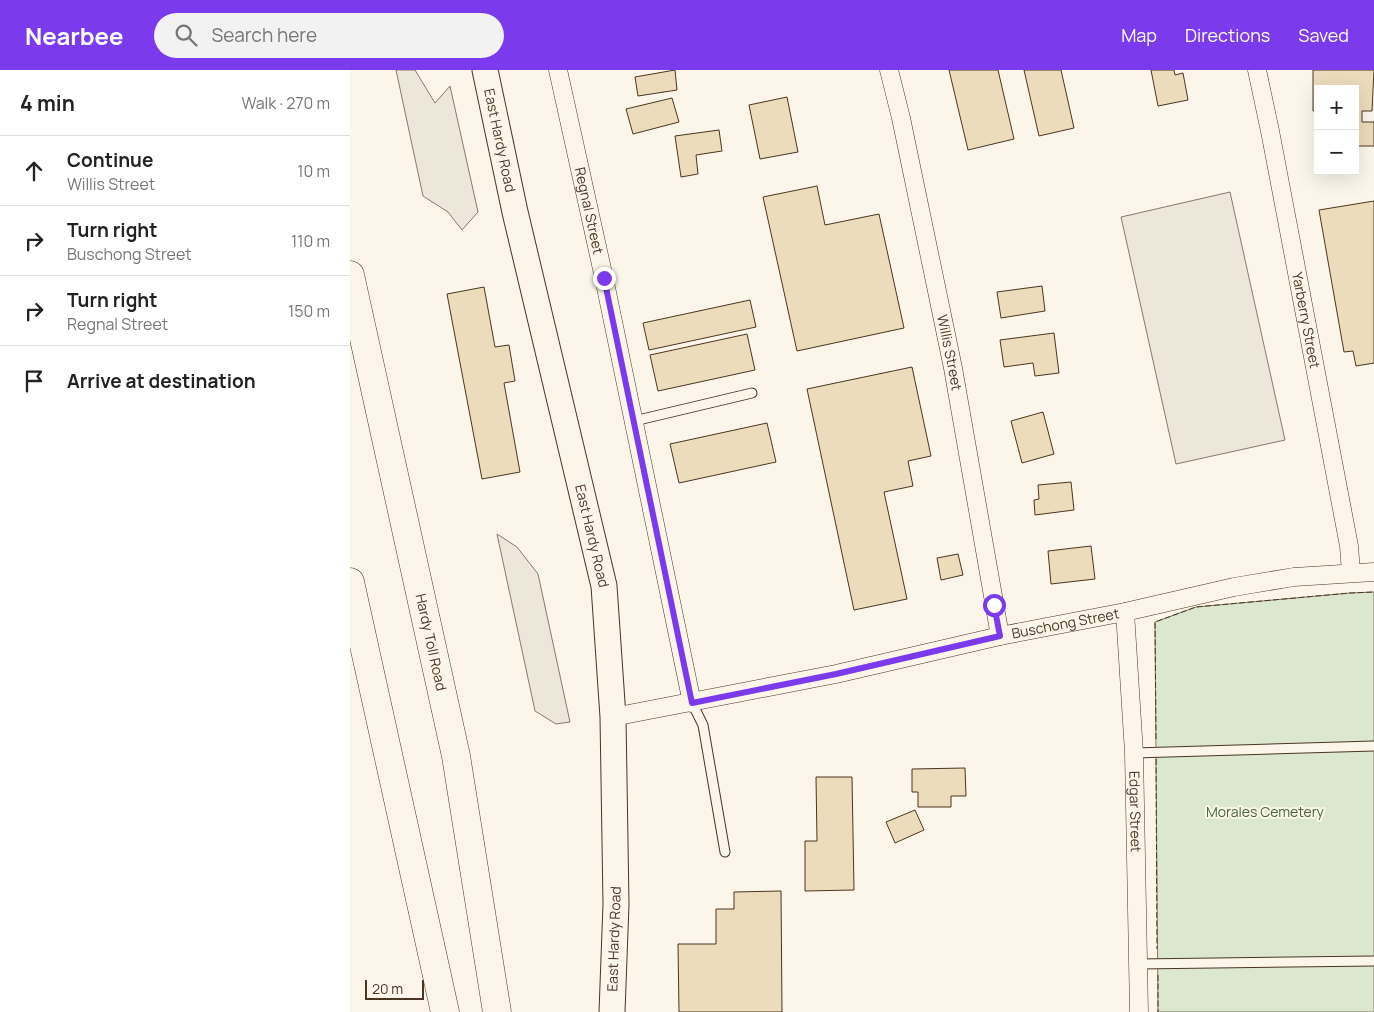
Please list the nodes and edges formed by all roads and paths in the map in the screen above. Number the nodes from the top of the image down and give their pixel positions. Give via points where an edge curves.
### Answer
1 (485, 70) edge
2 (558, 70) edge
3 (889, 70) edge
4 (1257, 70) edge
5 (350, 276) edge
6 (752, 393) dead end
7 (634, 421) junction
8 (1351, 572) junction
9 (1374, 572) edge
10 (350, 582) edge
11 (1125, 612) junction
12 (1000, 636) junction
13 (692, 703) junction
14 (613, 717) junction
15 (1374, 746) edge
16 (1134, 753) junction
17 (725, 852) dead end
18 (1374, 960) edge
19 (1138, 964) junction
20 (445, 1012) edge
21 (497, 1012) edge
22 (612, 1012) edge
23 (1139, 1012) edge

1 - 14 main road, East Hardy Road via 515,212 604,586
2 - 7 street, Regnal Street
3 - 12 street, Willis Street via 953,368
4 - 8 street, Yarberry Street via 1345,526
5 - 21 highway, Hardy Toll Road via 456,756
6 - 7 lane
7 - 13 street, Regnal Street
8 - 9 street, Buschong Street
8 - 11 street, Buschong Street via 1234,587
10 - 20 highway
11 - 12 street, Buschong Street
11 - 16 street, Edgar Street
12 - 13 street, Buschong Street
13 - 14 street, Buschong Street
13 - 17 lane via 703,725
14 - 22 main road, East Hardy Road via 616,904
15 - 16 lane
16 - 19 street, Edgar Street
18 - 19 lane
19 - 23 street, Edgar Street

